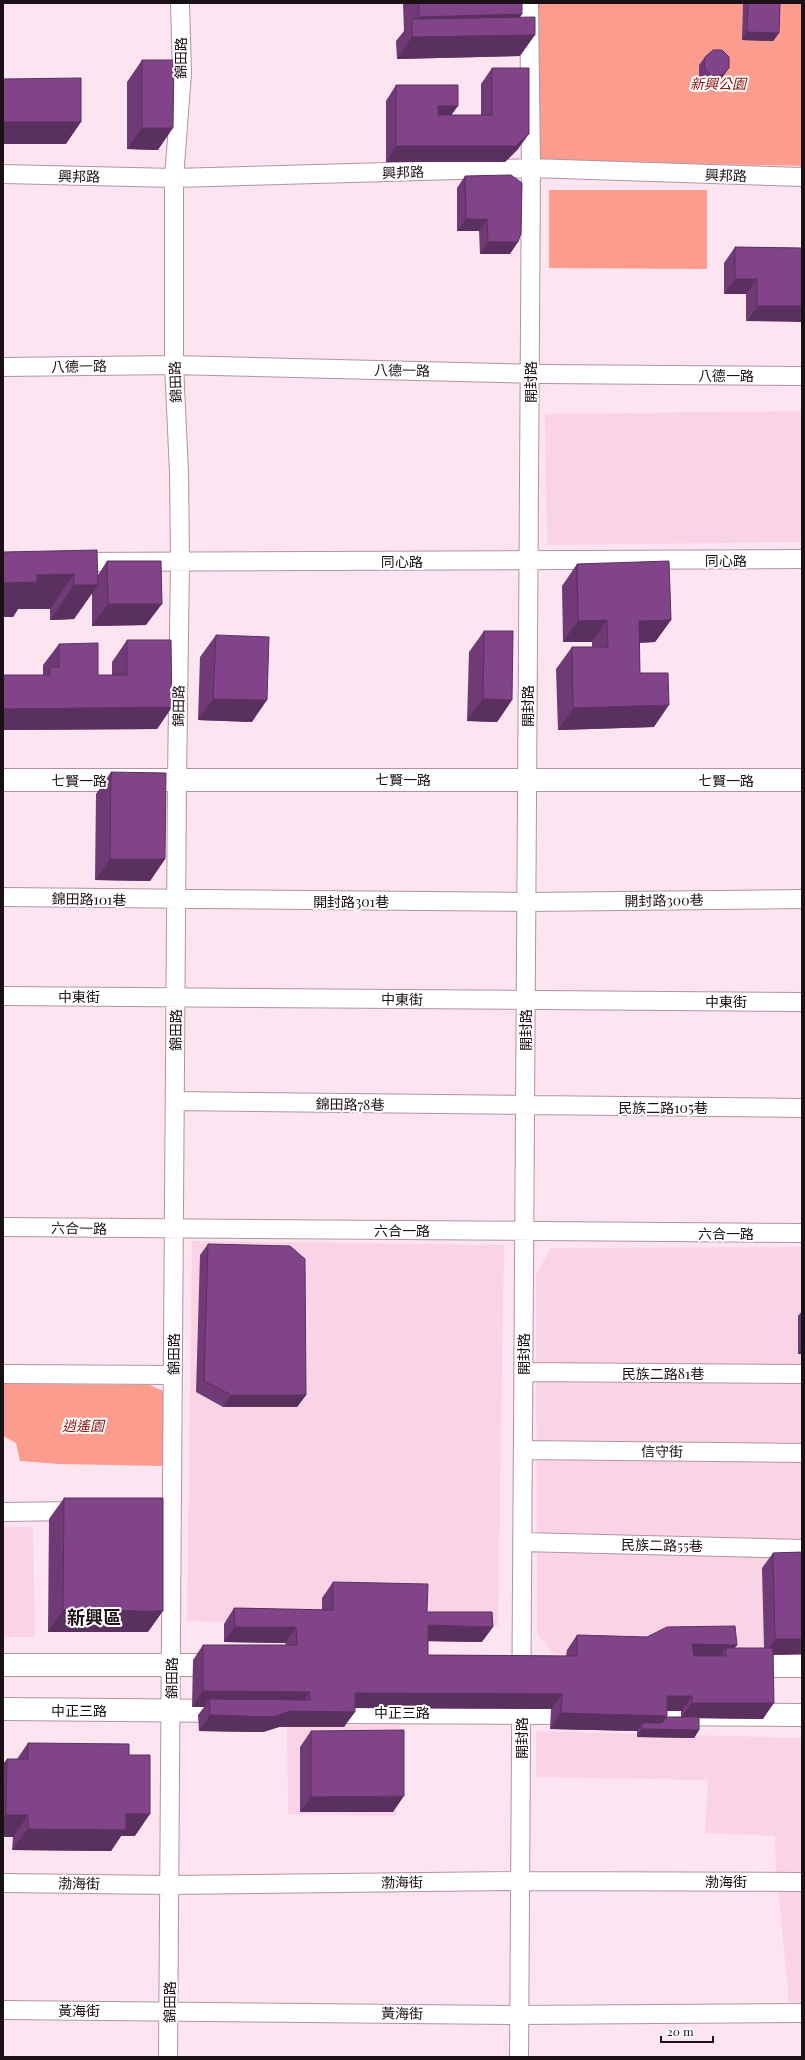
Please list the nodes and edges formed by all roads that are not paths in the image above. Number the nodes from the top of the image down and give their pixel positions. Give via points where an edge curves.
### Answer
1 (180, 3) edge
2 (529, 3) edge
3 (531, 168) junction
4 (3, 174) edge
5 (802, 177) edge
6 (174, 178) junction
7 (174, 366) junction
8 (3, 367) edge
9 (529, 373) junction
10 (802, 376) edge
11 (802, 559) edge
12 (528, 560) junction
13 (180, 561) junction
14 (57, 562) edge
15 (527, 779) junction
16 (3, 780) edge
17 (177, 780) junction
18 (802, 780) edge
19 (3, 898) edge
20 (802, 899) edge
21 (176, 900) junction
22 (526, 902) junction
23 (3, 996) edge
24 (175, 996) junction
25 (526, 1001) junction
26 (802, 1002) edge
27 (174, 1101) junction
28 (525, 1106) junction
29 (802, 1108) edge
30 (3, 1227) edge
31 (174, 1228) junction
32 (524, 1231) junction
33 (802, 1233) edge
34 (523, 1372) junction
35 (3, 1374) edge
36 (802, 1374) edge
37 (173, 1375) junction
38 (523, 1450) junction
39 (802, 1453) edge
40 (95, 1511) edge
41 (3, 1512) edge
42 (522, 1542) junction
43 (802, 1549) edge
44 (171, 1664) junction
45 (3, 1665) edge
46 (241, 1665) edge
47 (723, 1666) edge
48 (802, 1666) edge
49 (3, 1709) edge
50 (171, 1710) junction
51 (252, 1711) edge
52 (307, 1711) edge
53 (521, 1713) junction
54 (802, 1715) edge
55 (520, 1881) junction
56 (3, 1882) edge
57 (802, 1882) edge
58 (170, 1885) junction
59 (3, 2010) edge
60 (169, 2010) junction
61 (802, 2013) edge
62 (519, 2015) junction
63 (168, 2057) edge
64 (519, 2057) edge

1 - 6 street, 錦田路 via 182,73
2 - 3 street, 開封路
3 - 5 street, 興邦路
3 - 6 street, 興邦路
3 - 9 street, 開封路
4 - 6 street, 興邦路
6 - 7 street, 錦田路
7 - 8 street, 八德一路
7 - 9 street, 八德一路
7 - 13 street, 錦田路
9 - 10 street, 八德一路
9 - 12 street, 開封路
11 - 12 street, 同心路
12 - 13 street, 同心路
12 - 15 street, 開封路
13 - 14 street, 同心路
13 - 17 street, 錦田路
15 - 17 street, 七賢一路
15 - 18 street, 七賢一路
15 - 22 street, 開封路
16 - 17 street, 七賢一路
17 - 21 street, 錦田路
19 - 21 street, 錦田路101巷
20 - 22 street, 開封路300巷
21 - 22 street, 開封路301巷
21 - 24 street, 錦田路
22 - 25 street, 開封路
23 - 24 street, 中東街
24 - 25 street, 中東街
24 - 27 street, 錦田路
25 - 26 street, 中東街
25 - 28 street, 開封路
27 - 28 street, 錦田路78巷
27 - 31 street, 錦田路
28 - 29 street, 民族二路105巷
28 - 32 street, 開封路
30 - 31 street, 六合一路
31 - 32 street, 六合一路
31 - 37 street, 錦田路
32 - 33 street, 六合一路
32 - 34 street, 開封路
34 - 36 street, 民族二路81巷
34 - 38 street, 開封路
35 - 37 street
37 - 44 street, 錦田路 via 164,1511
38 - 39 street, 信守街
38 - 42 street, 開封路
40 - 41 street
42 - 43 street, 民族二路55巷
42 - 53 street, 開封路
44 - 45 street
44 - 46 street
44 - 50 street, 錦田路
47 - 48 street
49 - 50 street, 中正三路
50 - 51 street, 中正三路
50 - 58 street, 錦田路
52 - 53 street, 中正三路
53 - 54 street, 中正三路
53 - 55 street, 開封路
55 - 57 street, 渤海街
55 - 58 street, 渤海街
55 - 62 street, 開封路
56 - 58 street, 渤海街
58 - 60 street, 錦田路
59 - 60 street, 黃海街
60 - 62 street, 黃海街
60 - 63 street, 錦田路
61 - 62 street, 黃海街
62 - 64 street, 開封路

